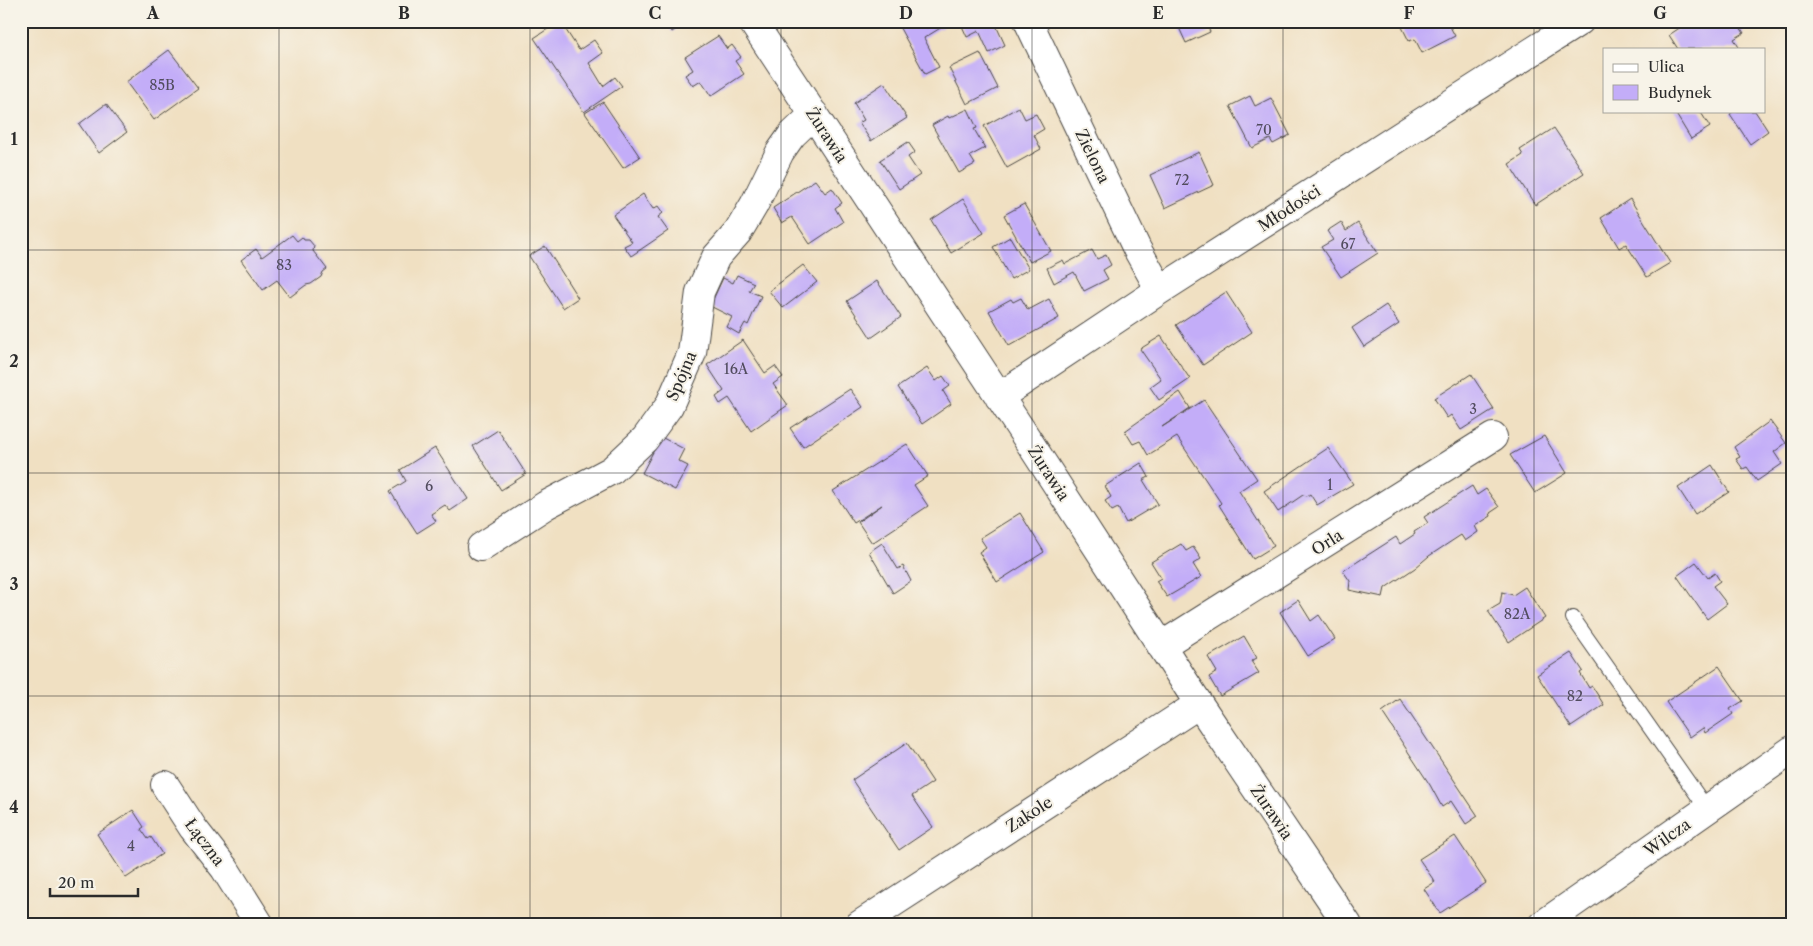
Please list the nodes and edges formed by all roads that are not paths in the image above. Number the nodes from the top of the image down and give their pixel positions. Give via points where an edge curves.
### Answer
1 (752, 21) edge
2 (1028, 21) edge
3 (1580, 21) edge
4 (814, 114) junction
5 (1160, 290) junction
6 (999, 397) junction
7 (1493, 437) dead end
8 (481, 547) dead end
9 (1573, 618) dead end
10 (1161, 646) junction
11 (1198, 704) junction
12 (1792, 750) edge
13 (165, 785) dead end
14 (1707, 809) junction
15 (260, 925) edge
16 (859, 925) edge
17 (1348, 925) edge
18 (1542, 925) edge

1 - 4 street, Żurawia
2 - 5 street, Zielona via 1137,249
3 - 5 street, Młodości
4 - 6 street, Żurawia
4 - 8 street, Spójna via 780,152 738,232 716,256 700,292 692,353 669,406 645,439 612,470 546,505
5 - 6 street, Młodości
6 - 10 street, Żurawia
7 - 10 street, Orla
9 - 14 lane
10 - 11 street, Żurawia
11 - 16 street, Zakole
11 - 17 street, Żurawia
12 - 14 street, Wilcza
13 - 15 street, Łączna
14 - 18 street, Wilcza

